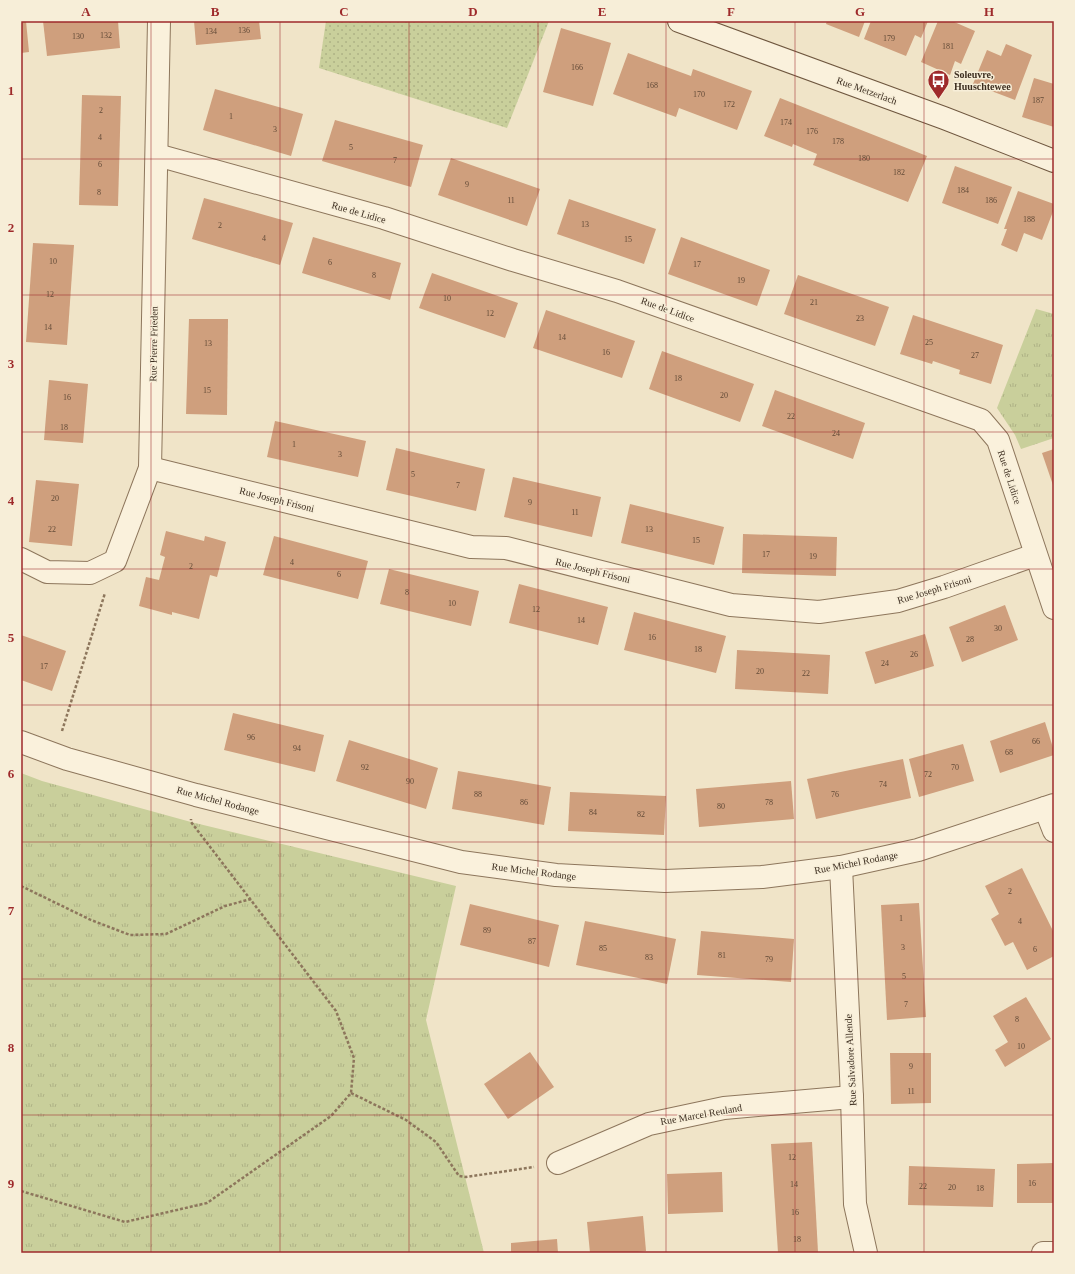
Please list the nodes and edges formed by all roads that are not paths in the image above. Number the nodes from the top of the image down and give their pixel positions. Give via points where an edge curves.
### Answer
1 (159, 21) edge
2 (679, 21) edge
3 (157, 155) junction
4 (1054, 160) edge
5 (150, 468) junction
6 (1035, 555) junction
7 (21, 559) edge
8 (1054, 608) edge
9 (21, 742) edge
10 (1050, 807) edge
11 (1054, 832) edge
12 (841, 867) junction
13 (852, 1097) junction
14 (558, 1163) road end
15 (866, 1253) edge
16 (1043, 1253) edge
17 (1054, 1253) edge

1 - 3 street, Rue Pierre Frieden
2 - 4 street, Rue Metzerlach
3 - 5 street, Rue Pierre Frieden
3 - 6 street, Rue de Lidice via 384,218 618,291 980,420 998,440
5 - 6 street, Rue Joseph Frisoni via 471,547 506,548 731,605 819,612 898,601
5 - 7 street, Rue Pierre Frieden via 115,561 90,573 47,572
6 - 8 street, Rue de Lidice
9 - 12 street, Rue Michel Rodange via 196,795 461,862 556,875 665,882 762,877
10 - 11 street
10 - 12 street, Rue Michel Rodange via 918,850
12 - 13 street, Rue Salvadore Allende
13 - 14 street, Rue Marcel Reuland via 724,1108 650,1124
13 - 15 street, Rue Salvadore Allende via 855,1204
16 - 17 street

